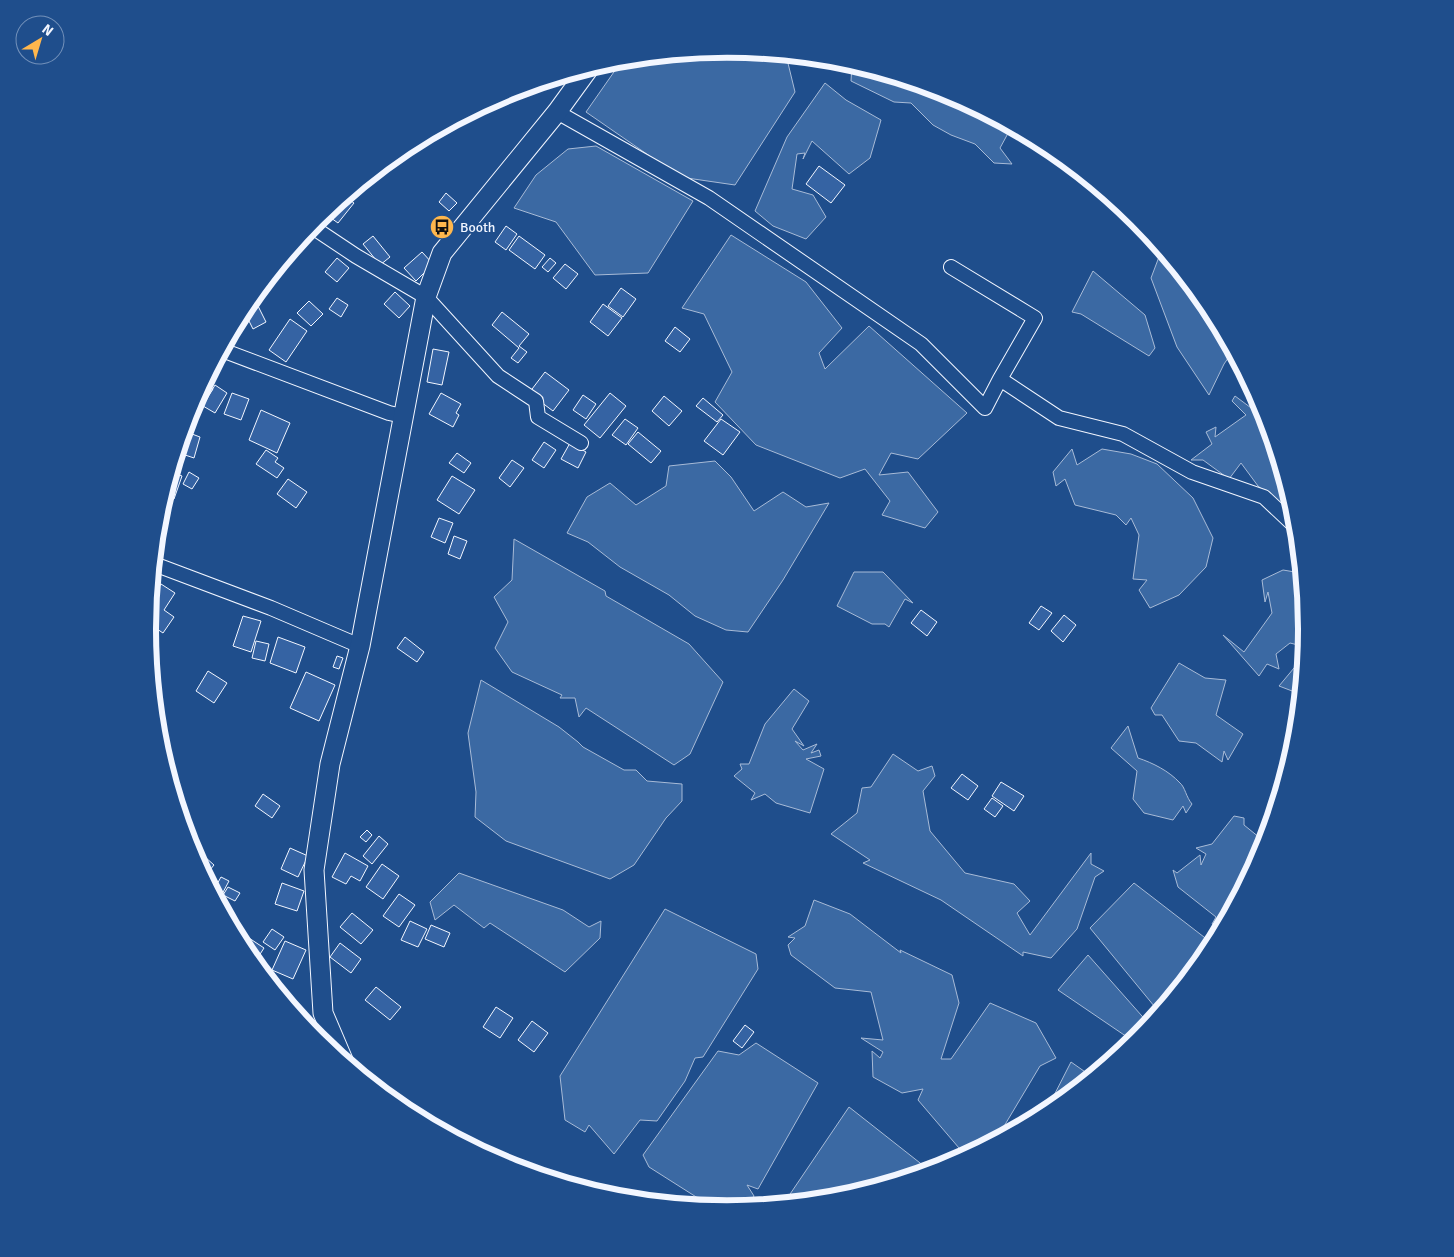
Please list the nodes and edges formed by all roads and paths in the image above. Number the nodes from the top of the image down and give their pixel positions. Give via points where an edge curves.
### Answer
1 (583, 76) edge
2 (557, 112) junction
3 (318, 231) edge
4 (951, 267) dead end
5 (426, 296) junction
6 (227, 352) edge
7 (1000, 379) junction
8 (403, 416) junction
9 (581, 443) dead end
10 (1287, 519) edge
11 (160, 566) edge
12 (360, 646) junction
13 (336, 1044) edge

1 - 2 main road
2 - 5 main road via 442,253
2 - 7 street via 709,198 921,344 985,408
3 - 5 street
4 - 7 street via 1035,318
5 - 8 main road
5 - 9 street via 498,376 536,401 538,417
6 - 8 street
7 - 10 street via 1059,418 1123,434 1192,472 1264,496
8 - 12 main road
11 - 12 street
12 - 13 main road via 330,764 314,870 323,1013

